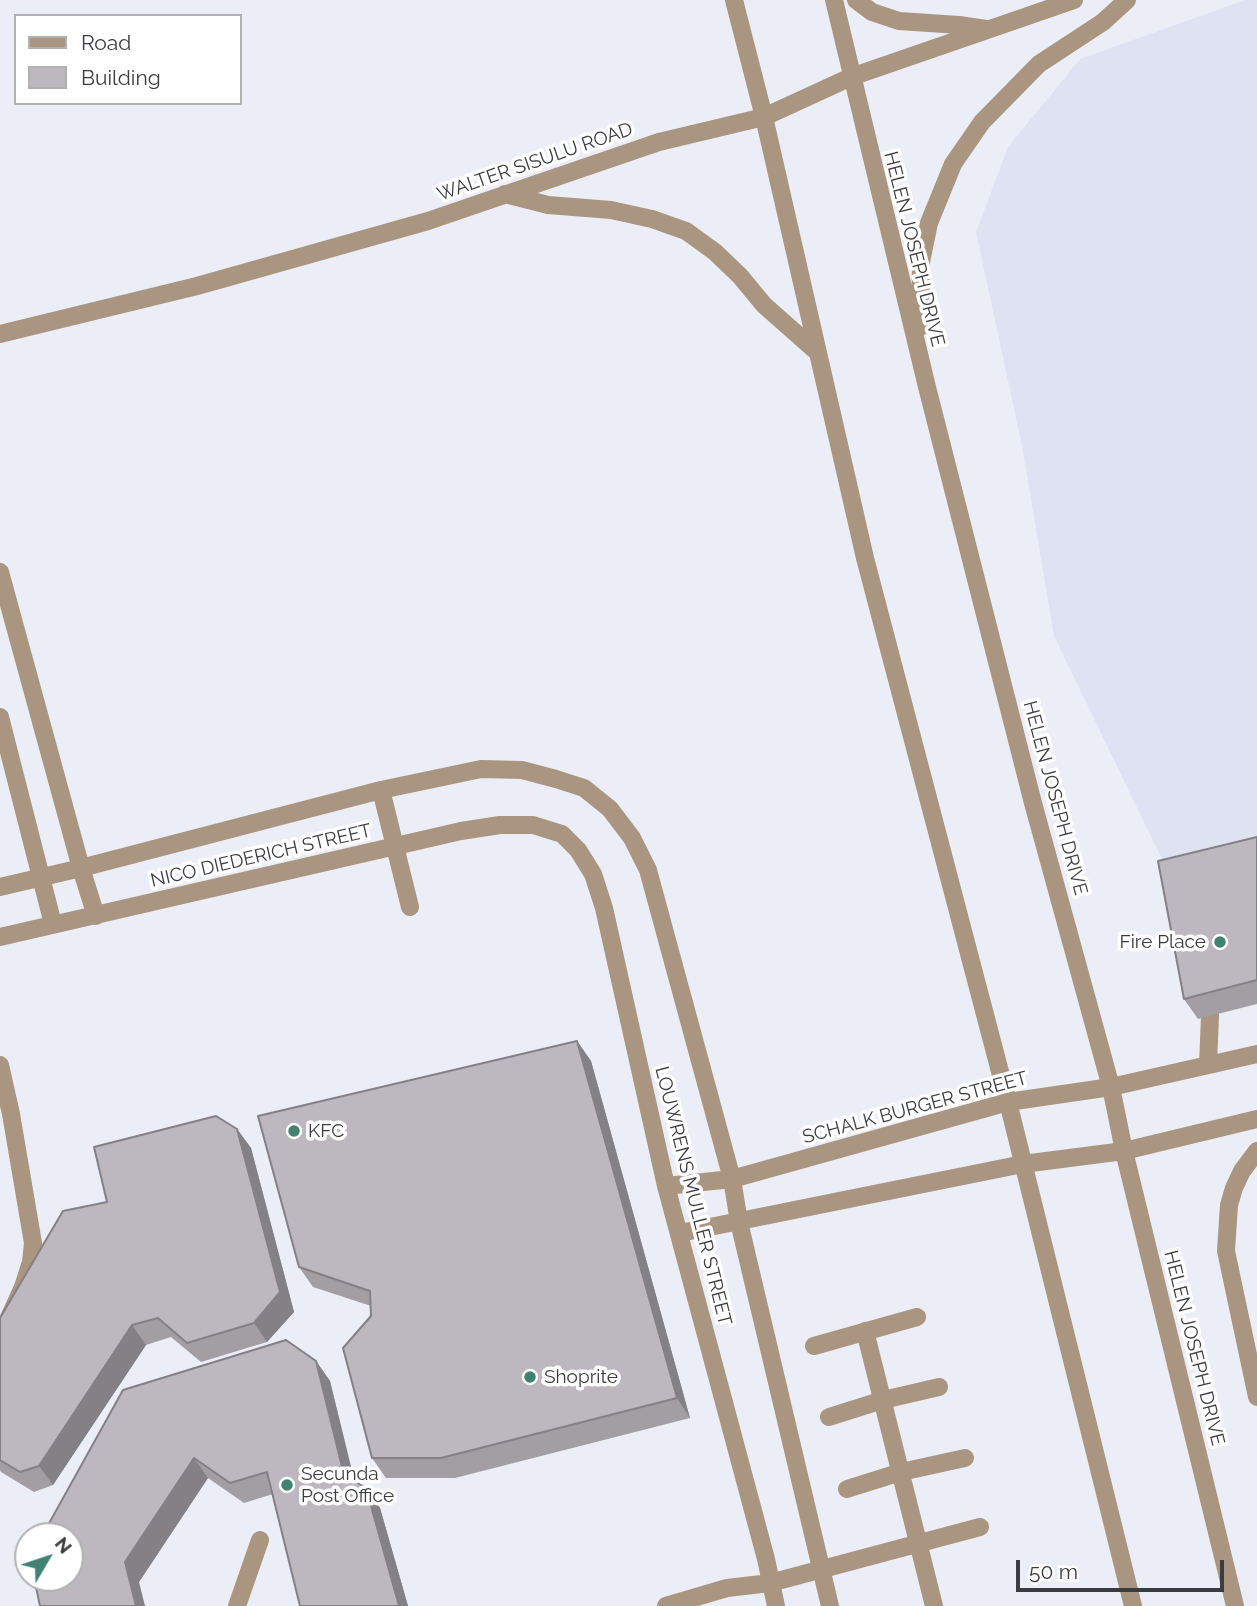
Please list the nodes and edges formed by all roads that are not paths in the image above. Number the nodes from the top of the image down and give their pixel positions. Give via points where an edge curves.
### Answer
1 (734, 0) edge
2 (834, 0) edge
3 (856, 0) edge
4 (1074, 0) edge
5 (1127, 0) edge
6 (987, 30) junction
7 (851, 77) junction
8 (764, 117) junction
9 (505, 194) junction
10 (0, 334) edge
11 (816, 351) junction
12 (927, 387) junction
13 (0, 572) edge
14 (0, 717) edge
15 (381, 790) junction
16 (533, 825) joint
17 (396, 847) junction
18 (81, 869) junction
19 (40, 877) junction
20 (0, 887) edge
21 (410, 907) dead end
22 (96, 916) junction
23 (53, 924) junction
24 (0, 937) edge
25 (1210, 975) edge
26 (1257, 1054) edge
27 (0, 1065) edge
28 (1208, 1065) junction
29 (1111, 1087) junction
30 (1008, 1102) junction
31 (1257, 1119) edge
32 (1124, 1151) junction
33 (1257, 1151) edge
34 (1023, 1164) junction
35 (732, 1179) junction
36 (666, 1186) junction
37 (739, 1222) junction
38 (680, 1233) junction
39 (917, 1317) dead end
40 (865, 1331) junction
41 (0, 1338) edge
42 (814, 1346) dead end
43 (939, 1387) dead end
44 (1257, 1396) edge
45 (883, 1400) junction
46 (829, 1417) dead end
47 (965, 1458) dead end
48 (901, 1472) junction
49 (847, 1489) dead end
50 (980, 1527) dead end
51 (260, 1540) dead end
52 (919, 1543) junction
53 (821, 1568) junction
54 (770, 1583) junction
55 (237, 1606) edge
56 (666, 1606) edge
57 (776, 1606) edge
58 (830, 1606) edge
59 (934, 1606) edge
60 (1133, 1606) edge
61 (1235, 1606) edge

1 - 8 street
2 - 7 street, HELEN JOSEPH DRIVE
3 - 6 street via 872,12 900,21
4 - 6 street, WALTER SISULU ROAD
5 - 12 street via 1103,22 1039,64 982,122 953,164 929,223 921,262 918,315
6 - 7 street, WALTER SISULU ROAD
7 - 8 street, WALTER SISULU ROAD
7 - 12 street, HELEN JOSEPH DRIVE
8 - 9 street, WALTER SISULU ROAD via 659,142
8 - 11 street
9 - 10 street, WALTER SISULU ROAD via 428,221 197,286
9 - 11 street via 548,205 611,210 686,231 715,252
11 - 30 street via 865,558
12 - 29 street, HELEN JOSEPH DRIVE
13 - 18 street
14 - 19 street
15 - 17 street
15 - 18 street
15 - 35 street via 481,769 522,770 584,788 610,809 648,870
16 - 17 street, NICO DIEDERICH STREET via 461,831
16 - 36 street, LOUWRENS MULLER STREET via 562,834 593,874
17 - 21 street
17 - 22 street, NICO DIEDERICH STREET
18 - 19 street
18 - 22 street
19 - 20 street
19 - 23 street
22 - 23 street, NICO DIEDERICH STREET
23 - 24 street, NICO DIEDERICH STREET
25 - 28 street
26 - 28 street, SCHALK BURGER STREET
27 - 41 street via 33,1243 23,1287
28 - 29 street, SCHALK BURGER STREET
29 - 30 street, SCHALK BURGER STREET
29 - 32 street, HELEN JOSEPH DRIVE
30 - 34 street
30 - 35 street, SCHALK BURGER STREET
31 - 32 street
32 - 34 street
32 - 61 street, HELEN JOSEPH DRIVE
33 - 44 street via 1234,1188 1226,1251
34 - 37 street
34 - 60 street
35 - 36 street, SCHALK BURGER STREET
35 - 37 street
36 - 38 street, LOUWRENS MULLER STREET
37 - 38 street
37 - 53 street
38 - 54 street, LOUWRENS MULLER STREET
39 - 40 street
40 - 42 street
40 - 45 street
43 - 45 street
45 - 46 street
45 - 48 street
47 - 48 street
48 - 49 street
48 - 52 street
50 - 52 street
51 - 55 street
52 - 53 street
52 - 59 street
53 - 54 street
53 - 58 street
54 - 56 street via 727,1588
54 - 57 street, LOUWRENS MULLER STREET

